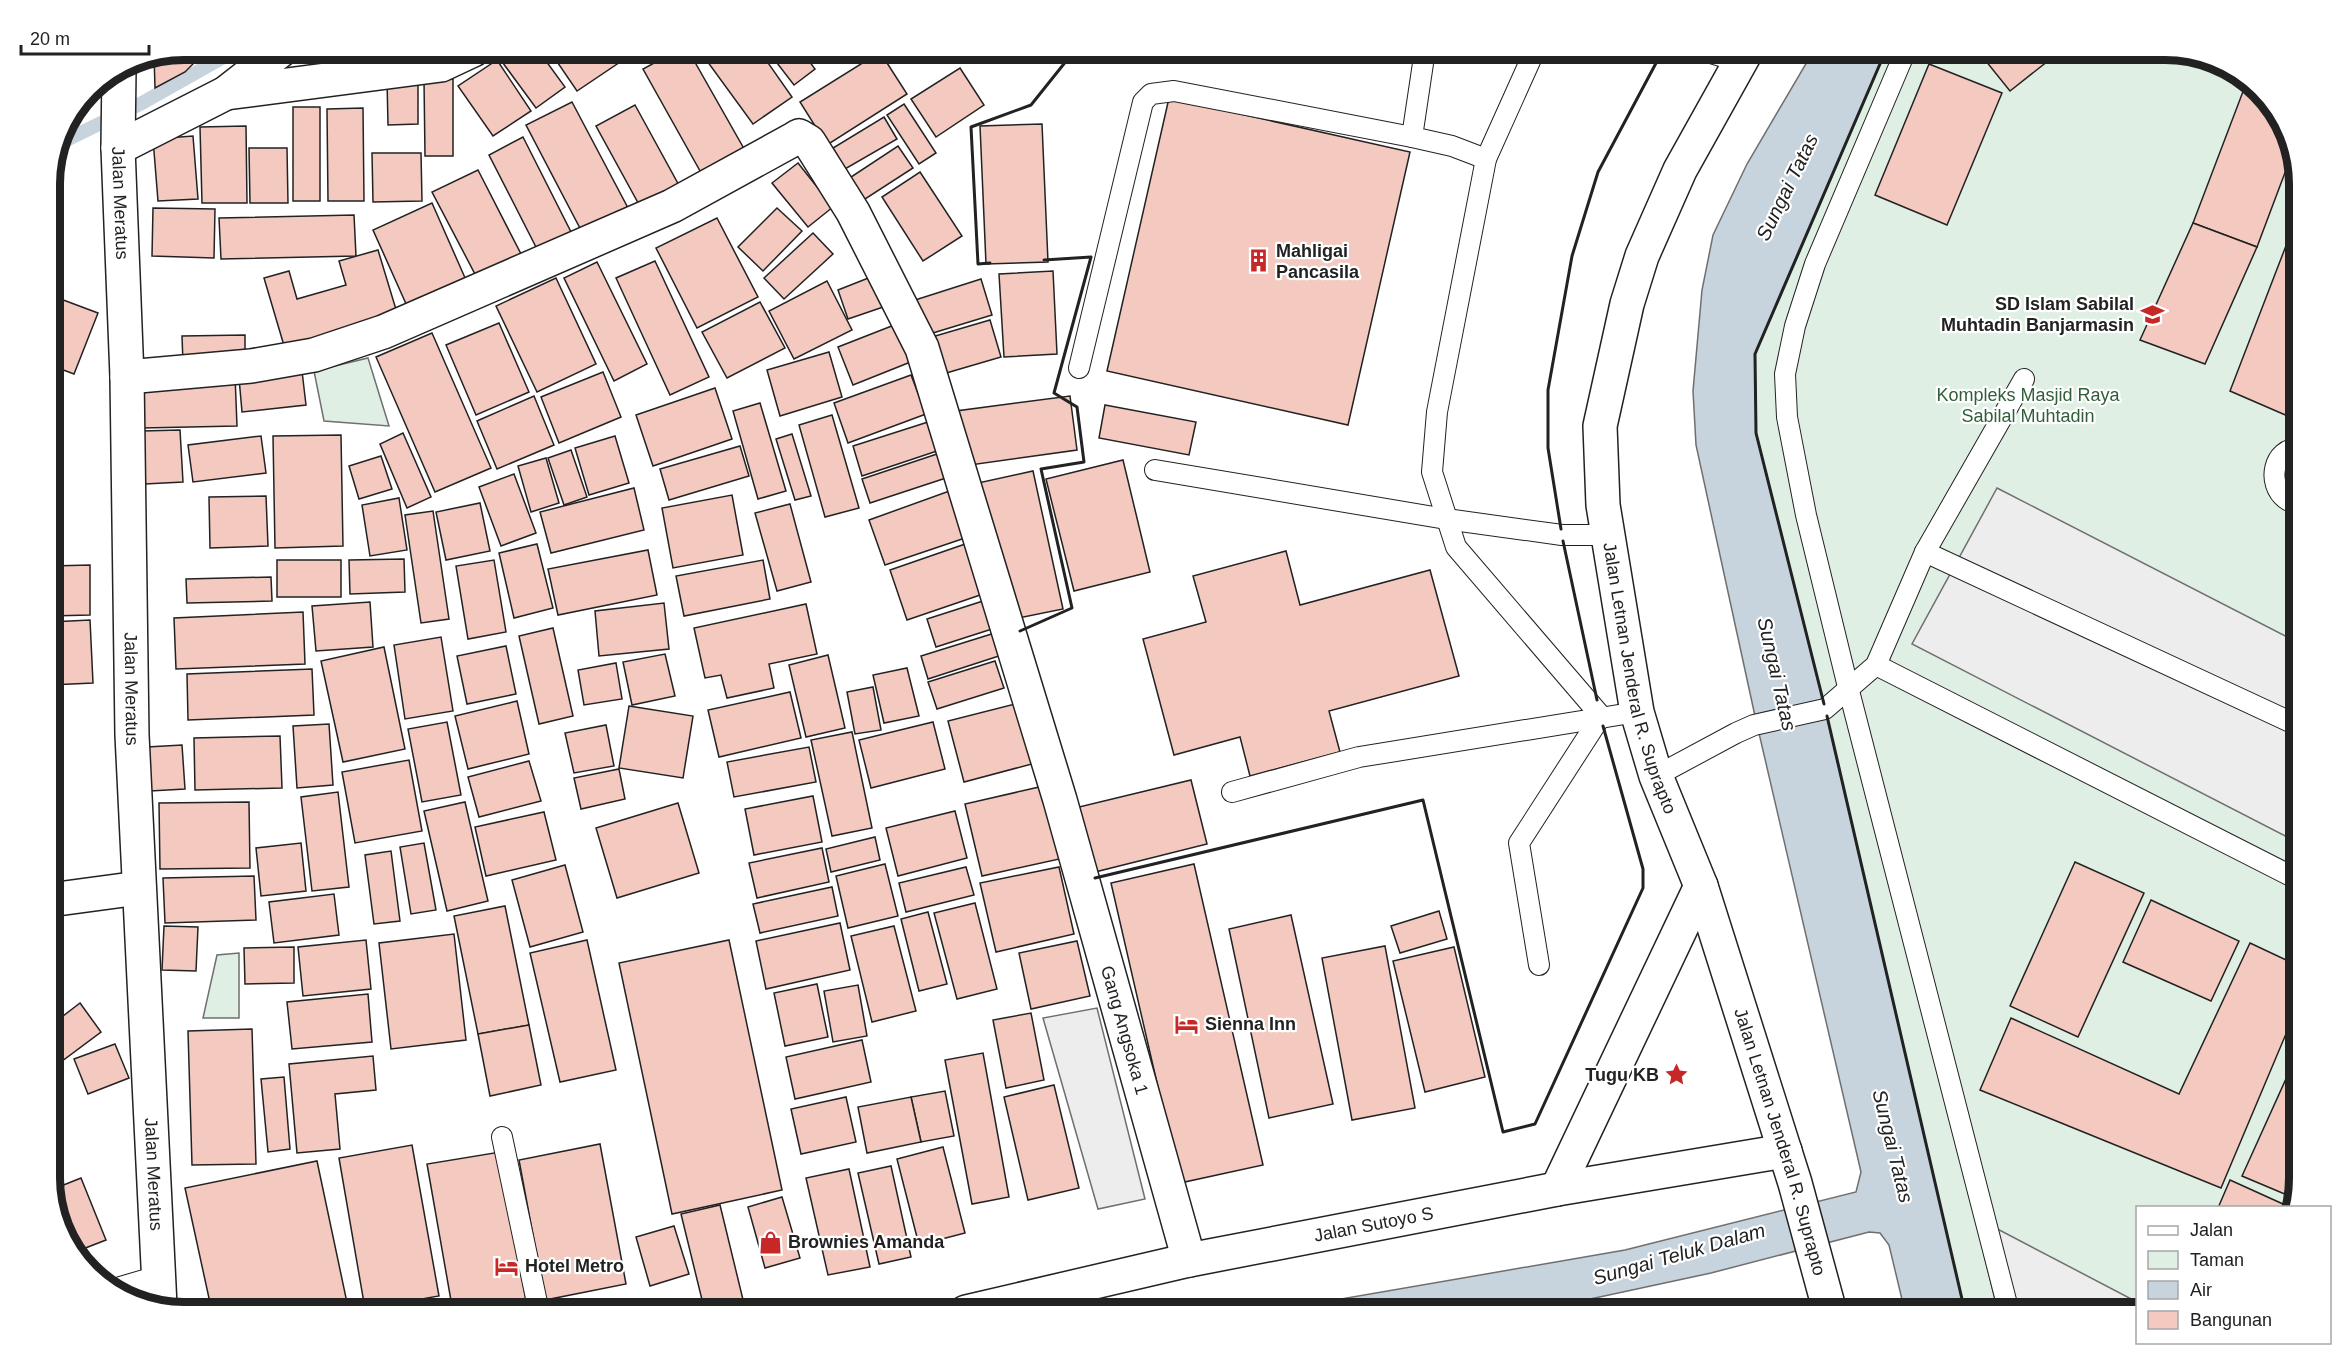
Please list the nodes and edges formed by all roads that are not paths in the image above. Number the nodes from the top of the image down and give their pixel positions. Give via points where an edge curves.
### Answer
1 (268, 60) edge
2 (452, 60) edge
3 (1424, 60) edge
4 (1531, 60) edge
5 (1742, 60) edge
6 (1902, 60) edge
7 (119, 79) edge
8 (226, 93) junction
9 (1412, 137) junction
10 (119, 138) junction
11 (1486, 159) junction
12 (1079, 368) dead end
13 (127, 377) junction
14 (2024, 379) dead end
15 (2289, 450) edge
16 (1155, 470) dead end
17 (2289, 500) edge
18 (1446, 519) junction
19 (1608, 535) junction
20 (1925, 552) junction
21 (1876, 665) junction
22 (1848, 687) junction
23 (1637, 712) junction
24 (1600, 716) junction
25 (2289, 721) edge
26 (1656, 776) junction
27 (1232, 792) dead end
28 (2289, 875) edge
29 (1701, 886) junction
30 (139, 888) junction
31 (60, 899) edge
32 (1539, 965) dead end
33 (502, 1137) dead end
34 (1785, 1151) junction
35 (1557, 1189) junction
36 (1189, 1260) junction
37 (127, 1288) edge
38 (159, 1291) edge
39 (537, 1302) edge
40 (1009, 1302) edge
41 (1827, 1302) edge
42 (2006, 1302) edge

1 - 8 main road
2 - 8 main road via 441,65
3 - 9 lane
4 - 11 lane
5 - 19 main road, Jalan Letnan Jenderal R. Suprapto via 1680,170 1642,256 1627,304 1600,426
6 - 22 lane via 1815,264 1785,374 1787,417 1804,504
7 - 10 main road, Jalan Meratus
8 - 10 main road
9 - 11 lane
9 - 12 lane via 1174,91 1151,94 1143,102
10 - 13 main road, Jalan Meratus
11 - 18 lane via 1432,444 1432,472
13 - 30 main road, Jalan Meratus via 132,735
13 - 36 main road, Gang Angsoka 1 via 251,366 315,355 382,332 672,206 799,136 809,142 853,212 922,348 1060,800
14 - 20 lane
15 - 17 lane via 2273,473 2276,486
16 - 18 lane
18 - 19 lane via 1562,535
18 - 24 lane via 1456,547
19 - 23 main road, Jalan Letnan Jenderal R. Suprapto
20 - 21 lane
20 - 25 lane
21 - 22 lane
21 - 28 lane
22 - 26 lane via 1825,709 1736,733
22 - 42 lane
23 - 24 lane
23 - 26 main road, Jalan Letnan Jenderal R. Suprapto
24 - 27 lane via 1359,757
24 - 32 lane via 1519,843
26 - 29 main road, Jalan Letnan Jenderal R. Suprapto
29 - 34 main road, Jalan Letnan Jenderal R. Suprapto
29 - 35 main road
30 - 31 main road
30 - 38 main road, Jalan Meratus
33 - 39 lane
34 - 35 main road, Jalan Sutoyo S
34 - 41 main road, Jalan Letnan Jenderal R. Suprapto
35 - 36 main road, Jalan Sutoyo S
36 - 40 main road, Jalan Sutoyo S
37 - 38 lane

